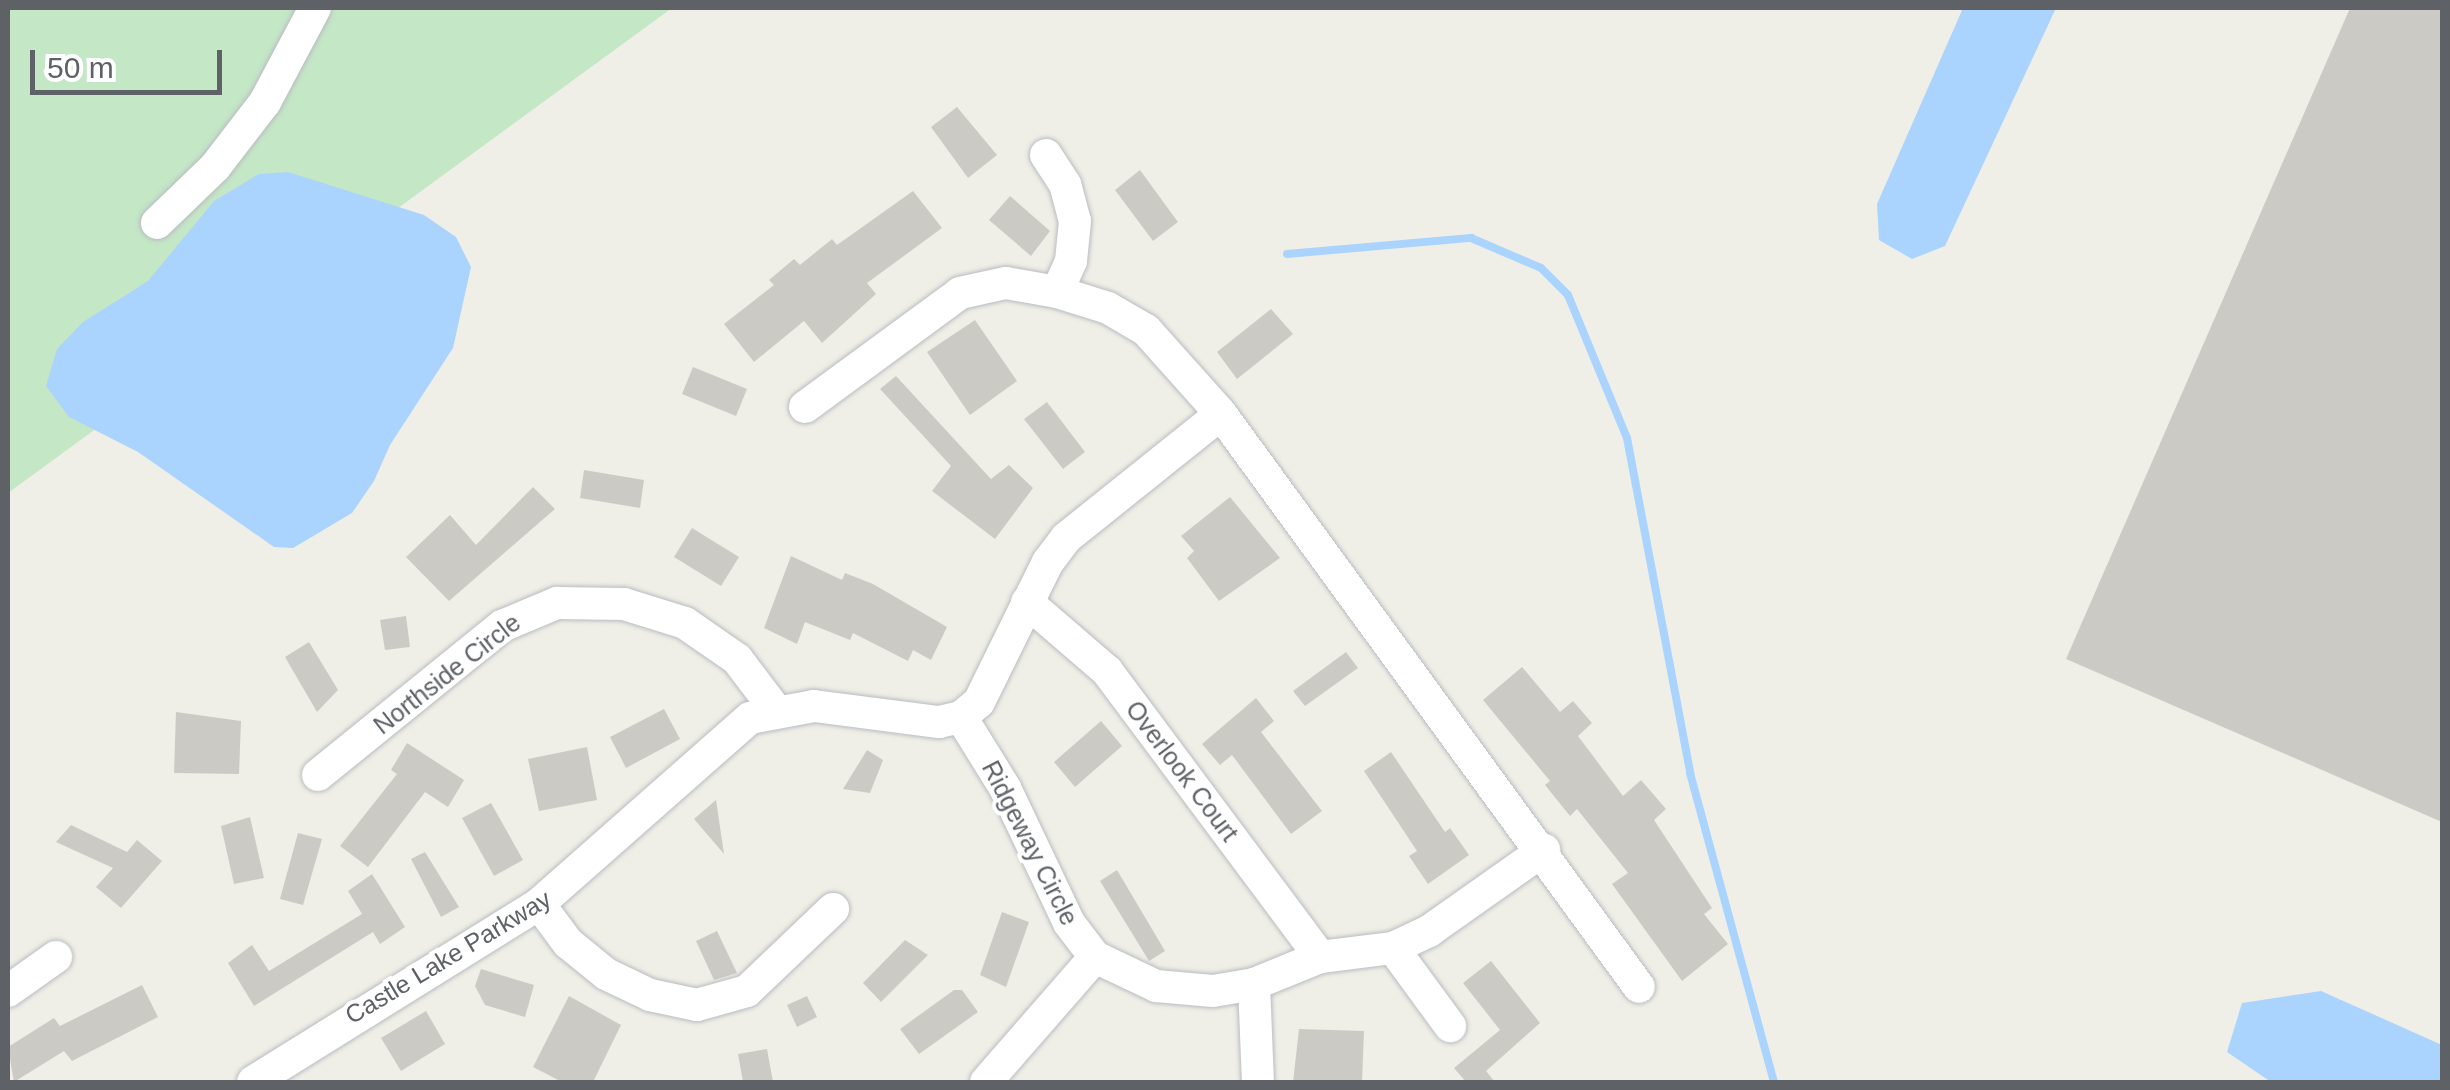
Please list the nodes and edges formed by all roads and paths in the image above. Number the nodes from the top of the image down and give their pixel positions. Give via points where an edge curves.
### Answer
1 (314, 8) edge
2 (1046, 156) dead end
3 (157, 224) dead end
4 (1057, 292) junction
5 (804, 407) dead end
6 (1221, 414) junction
7 (1028, 602) junction
8 (775, 709) junction
9 (961, 718) junction
10 (318, 775) dead end
11 (1544, 850) junction
12 (540, 904) junction
13 (833, 909) dead end
14 (1393, 948) junction
15 (1095, 956) junction
16 (1320, 956) junction
17 (56, 957) dead end
18 (1254, 984) junction
19 (1640, 987) dead end
20 (8, 992) edge
21 (1450, 1026) dead end
22 (252, 1082) edge
23 (986, 1082) edge
24 (1258, 1082) edge

1 - 3 street via 265,102
2 - 4 street via 1065,184 1075,221 1071,261
4 - 5 street via 1006,283 960,292
4 - 6 street via 1108,308 1146,330
6 - 7 street via 1066,538
6 - 11 street
7 - 9 street via 980,702
7 - 16 street, Overlook Court via 1107,670
8 - 9 street via 939,722
8 - 10 street, Northside Circle via 737,659 685,623 624,604 557,604 502,626
8 - 12 street, Castle Lake Parkway via 727,733 596,860
9 - 15 street, Ridgeway Circle via 1005,788 1069,923
11 - 14 street, Ridgeway Circle via 1429,931
11 - 19 street
12 - 13 street via 568,943 606,974 650,996 697,1005 748,991
12 - 22 street, Castle Lake Parkway
14 - 16 street, Ridgeway Circle
14 - 21 street
15 - 18 street, Ridgeway Circle via 1156,986 1213,991
15 - 23 street
16 - 18 street, Ridgeway Circle
17 - 20 street
18 - 24 street

